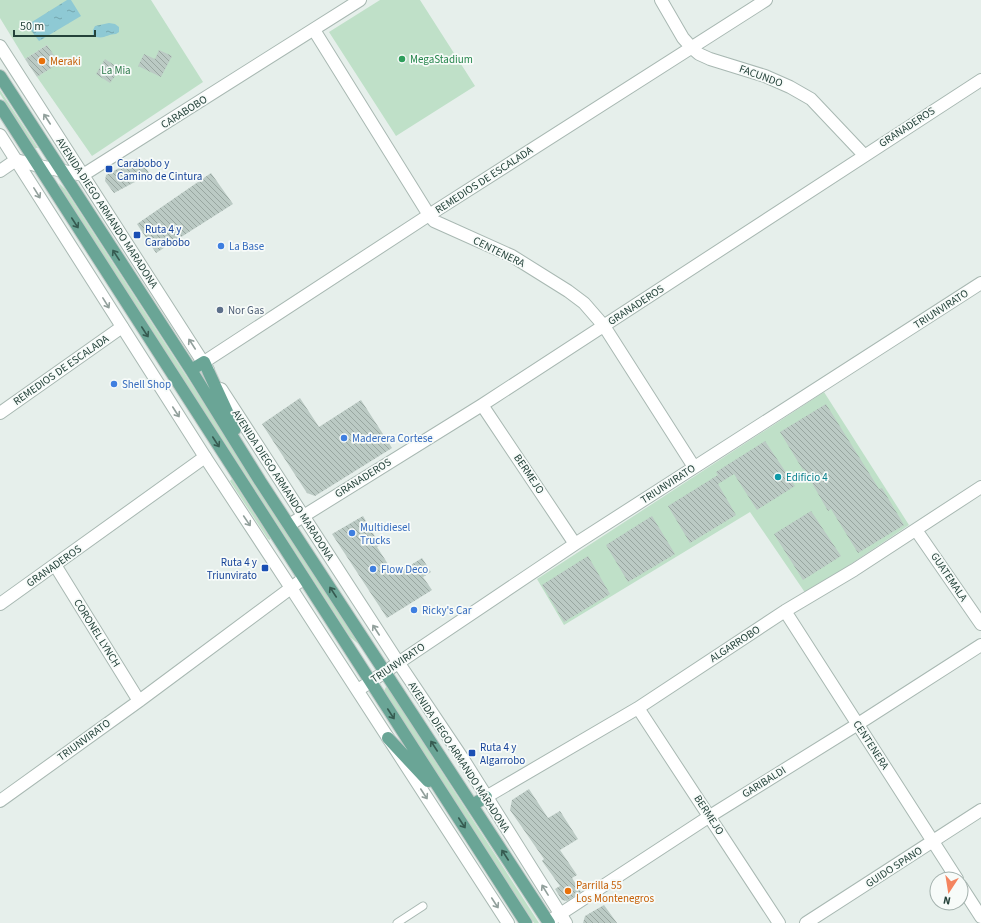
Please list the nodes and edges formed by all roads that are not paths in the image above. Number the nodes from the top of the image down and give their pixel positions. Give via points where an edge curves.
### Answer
1 (360, 0) edge
2 (661, 0) edge
3 (766, 0) edge
4 (314, 30) junction
5 (0, 46) edge
6 (692, 48) junction
7 (0, 76) edge
8 (980, 81) edge
9 (0, 106) edge
10 (0, 135) edge
11 (864, 155) junction
12 (16, 160) junction
13 (39, 166) junction
14 (0, 171) edge
15 (61, 171) junction
16 (83, 175) junction
17 (429, 216) junction
18 (981, 283) edge
19 (604, 326) junction
20 (122, 327) junction
21 (204, 362) junction
22 (191, 370) junction
23 (482, 404) junction
24 (0, 413) edge
25 (205, 457) junction
26 (694, 467) junction
27 (260, 481) junction
28 (981, 487) edge
29 (303, 516) junction
30 (289, 525) junction
31 (916, 530) junction
32 (575, 544) junction
33 (303, 547) junction
34 (289, 556) junction
35 (55, 565) junction
36 (303, 579) junction
37 (291, 588) junction
38 (0, 604) edge
39 (785, 611) junction
40 (981, 624) edge
41 (981, 645) edge
42 (398, 662) junction
43 (385, 671) junction
44 (370, 682) junction
45 (358, 690) junction
46 (138, 701) junction
47 (638, 708) junction
48 (858, 724) junction
49 (388, 738) junction
50 (486, 797) junction
51 (0, 801) edge
52 (472, 805) junction
53 (452, 807) junction
54 (981, 810) edge
55 (710, 816) junction
56 (933, 842) junction
57 (952, 871) edge
58 (969, 898) edge
59 (423, 906) dead end
60 (981, 917) edge
61 (563, 918) edge
62 (549, 922) edge
63 (397, 923) edge
64 (508, 923) edge
65 (526, 923) edge
66 (779, 923) edge
67 (806, 923) edge

1 - 4 street, CARABOBO
2 - 6 street, FACUNDO via 683,38
3 - 6 street, REMEDIOS DE ESCALADA
4 - 16 street, CARABOBO
4 - 17 street, CENTENERA
16 -> 5 street, AVENIDA DIEGO ARMANDO MARADONA
6 - 11 street, FACUNDO via 710,59 765,76 811,100
6 - 17 street, REMEDIOS DE ESCALADA
7 - 15 main road, AVENIDA DIEGO ARMANDO MARADONA
8 - 11 street, GRANADEROS
9 - 13 main road
10 - 12 street
11 - 19 street, GRANADEROS
12 - 13 street
12 - 14 street
12 -> 20 street
13 - 15 street
13 -> 34 main road
15 - 16 street
22 -> 15 main road, AVENIDA DIEGO ARMANDO MARADONA
21 -> 16 street, AVENIDA DIEGO ARMANDO MARADONA
17 - 19 street, CENTENERA via 450,230 512,256 568,290 584,303
17 - 21 street, REMEDIOS DE ESCALADA
18 - 26 street, TRIUNVIRATO
19 - 23 street, GRANADEROS
19 - 26 street, CENTENERA
20 - 24 street, REMEDIOS DE ESCALADA
20 -> 25 street
21 - 22 main road
21 - 27 main road
21 - 29 street, AVENIDA DIEGO ARMANDO MARADONA
22 - 27 main road, AVENIDA DIEGO ARMANDO MARADONA
23 - 29 street, GRANADEROS
23 - 32 street, BERMEJO
25 - 35 street, GRANADEROS
25 -> 37 street
26 - 32 street, TRIUNVIRATO
27 - 30 main road, AVENIDA DIEGO ARMANDO MARADONA
28 - 31 street, ALGARROBO
29 - 30 street, GRANADEROS
42 -> 29 street, AVENIDA DIEGO ARMANDO MARADONA
30 - 33 main road, AVENIDA DIEGO ARMANDO MARADONA
31 - 39 street, ALGARROBO
31 - 40 street, GUATEMALA
32 - 42 street, TRIUNVIRATO
33 - 34 main road
43 -> 33 main road, AVENIDA DIEGO ARMANDO MARADONA
34 - 36 main road
35 - 38 street, GRANADEROS
35 - 46 street, CORONEL LYNCH
36 - 37 street, TRIUNVIRATO
36 - 44 main road
37 - 45 street
37 - 46 street, TRIUNVIRATO
39 - 47 street, ALGARROBO
39 - 48 street, CENTENERA
41 - 48 street, GARIBALDI
42 - 43 street, TRIUNVIRATO
42 - 50 street, AVENIDA DIEGO ARMANDO MARADONA
43 - 44 street, TRIUNVIRATO
52 -> 43 main road, AVENIDA DIEGO ARMANDO MARADONA
44 - 45 street, TRIUNVIRATO
44 -> 53 main road
45 - 49 street
46 - 51 street, TRIUNVIRATO
47 - 50 street, ALGARROBO
47 - 55 street, BERMEJO
48 - 55 street, GARIBALDI
48 - 56 street, CENTENERA
49 - 53 main road
49 -> 64 street
50 - 52 main road
61 -> 50 street, AVENIDA DIEGO ARMANDO MARADONA
62 -> 52 main road, AVENIDA DIEGO ARMANDO MARADONA
53 -> 65 main road
54 - 56 street, GUIDO SPANO
55 - 61 street, GARIBALDI
55 - 66 street, BERMEJO
56 - 57 street, CENTENERA
56 - 67 street, GUIDO SPANO
58 - 60 street
59 - 63 lane
61 - 62 street, GARIBALDI

